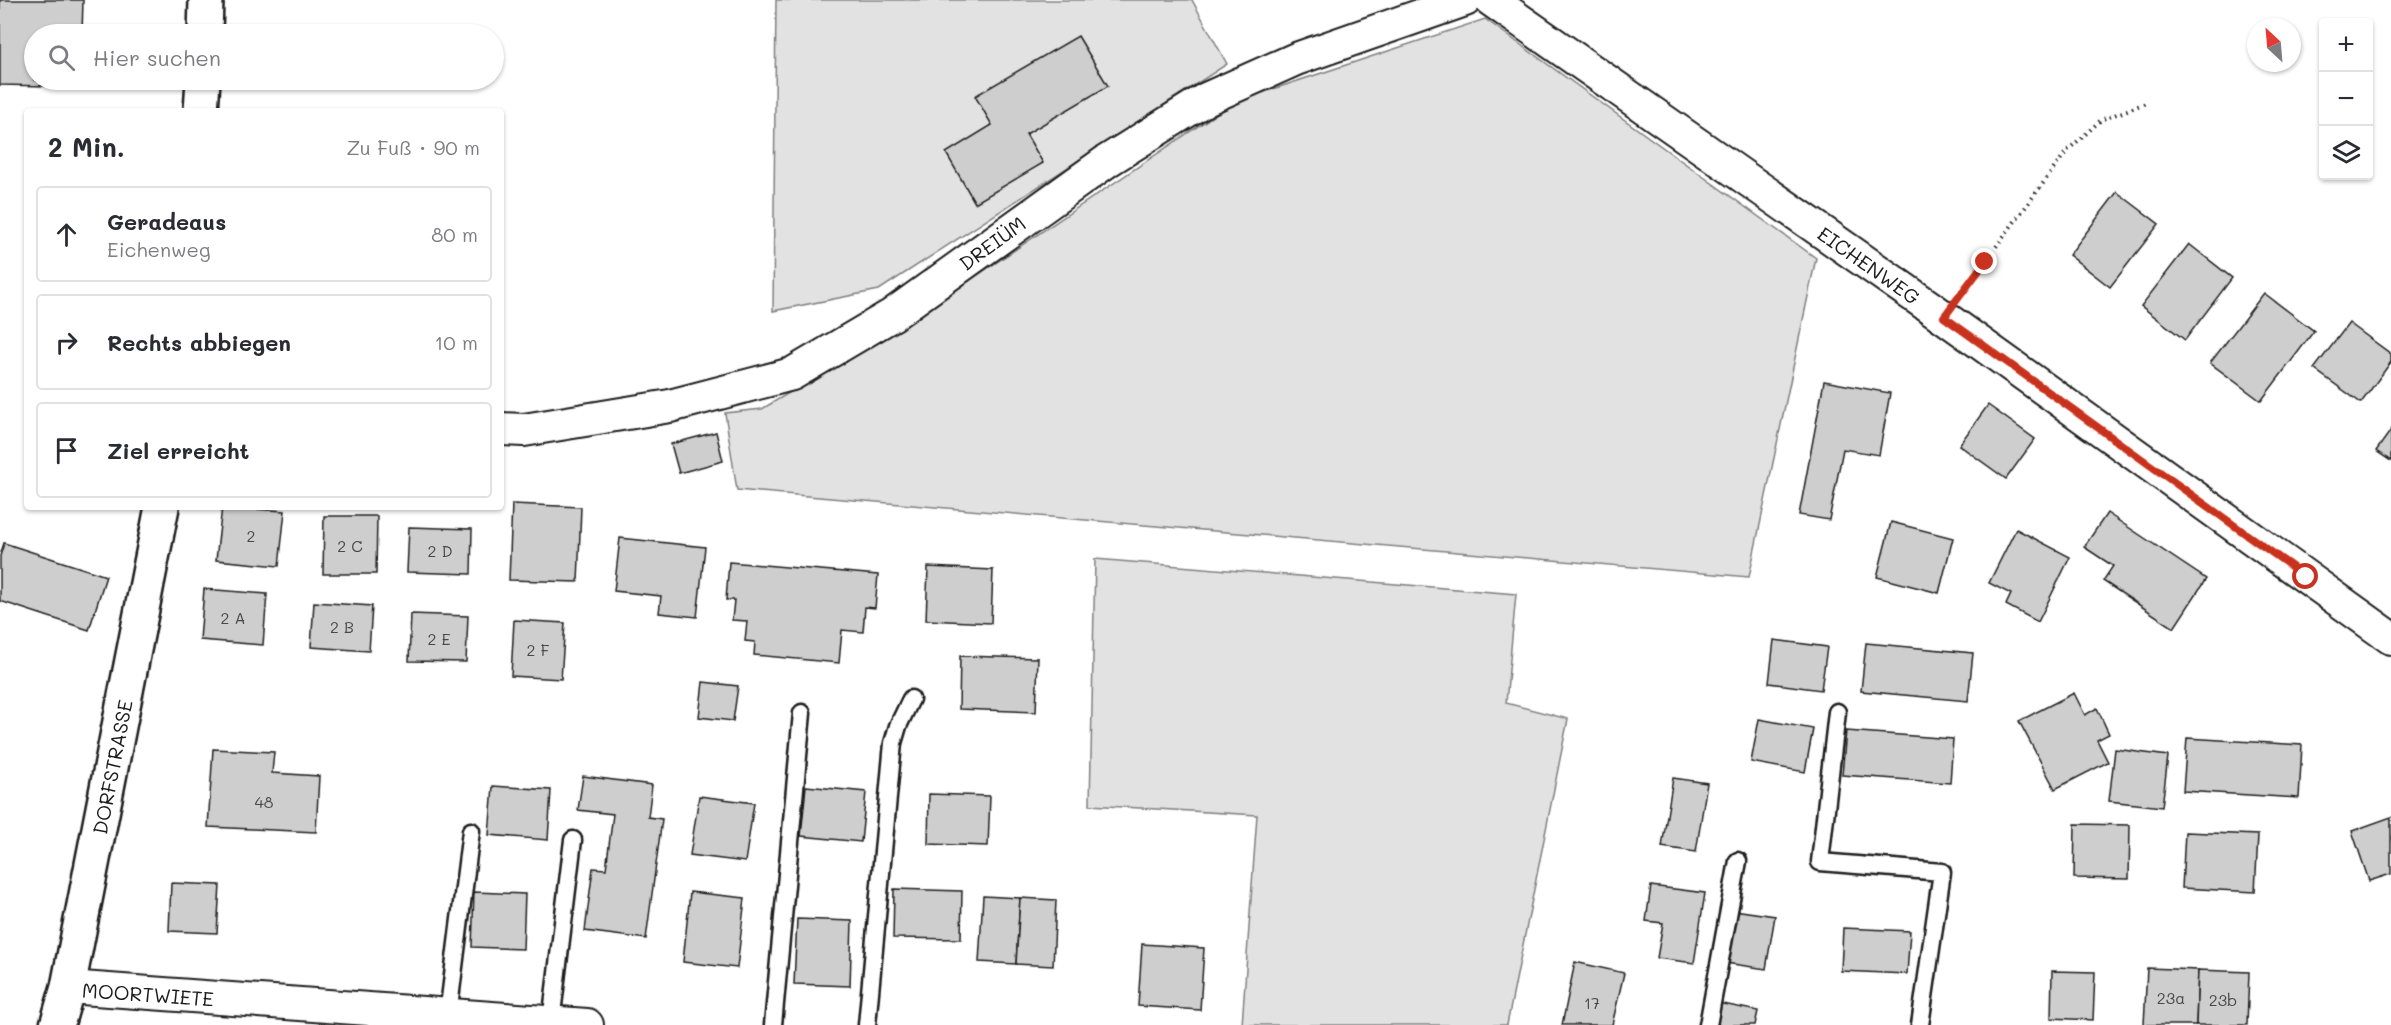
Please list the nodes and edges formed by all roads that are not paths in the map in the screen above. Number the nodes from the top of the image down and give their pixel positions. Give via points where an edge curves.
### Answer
1 (206, 0) edge
2 (1465, 0) edge
3 (1491, 0) edge
4 (205, 24) edge
5 (202, 90) edge
6 (201, 108) edge
7 (504, 429) edge
8 (161, 510) edge
9 (2391, 638) edge
10 (911, 699) dead end
11 (1838, 712) dead end
12 (802, 713) dead end
13 (471, 831) dead end
14 (573, 840) dead end
15 (1738, 861) dead end
16 (68, 987) junction
17 (429, 1018) edge
18 (550, 1022) junction
19 (57, 1025) edge
20 (587, 1025) edge
21 (773, 1025) edge
22 (867, 1025) edge
23 (1708, 1025) edge
24 (1920, 1025) edge

1 - 4 street
2 - 7 street, DREIÜM via 1296,59 1206,99 1107,161 891,315 792,374 670,406 524,430
3 - 9 street, EICHENWEG via 1944,317
5 - 6 street
8 - 16 street, DORFSTRASSE
10 - 22 lane via 893,743
11 - 24 lane via 1820,862 1942,872
12 - 21 lane
13 - 17 lane
14 - 18 lane
15 - 23 lane
16 - 17 street, MOORTWIETE
16 - 19 street, DORFSTRASSE
17 - 18 street, MOORTWIETE
18 - 20 street, MOORTWIETE

